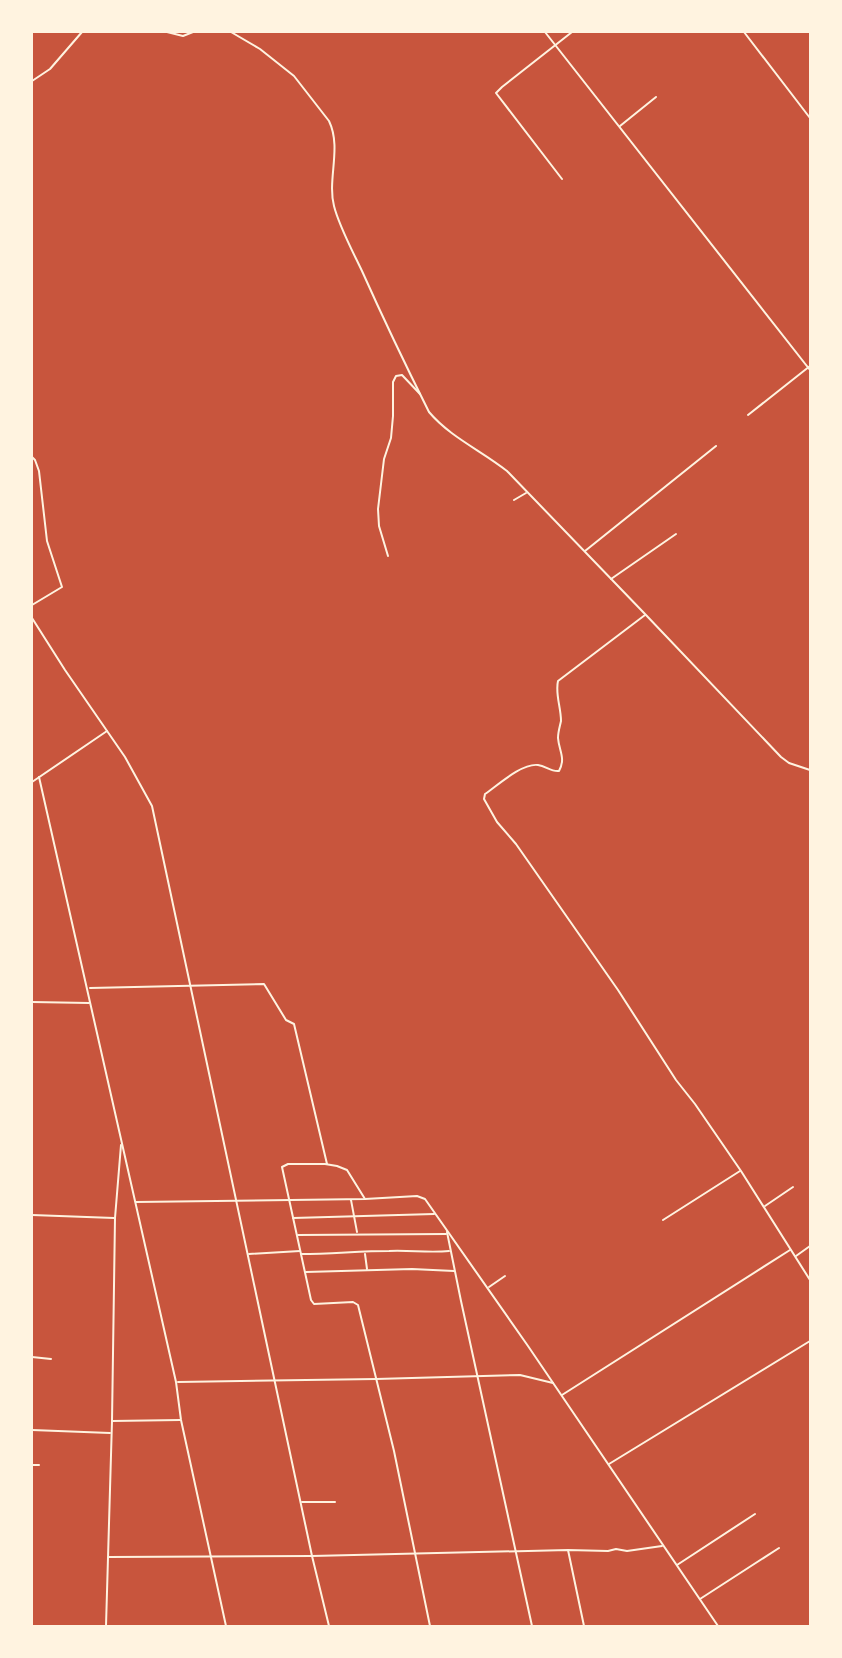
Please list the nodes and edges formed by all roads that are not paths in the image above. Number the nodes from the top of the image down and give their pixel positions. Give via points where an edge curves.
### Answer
1 (82, 32) edge
2 (167, 32) edge
3 (193, 32) edge
4 (231, 32) edge
5 (545, 32) edge
6 (572, 32) edge
7 (744, 32) edge
8 (555, 44) junction
9 (32, 81) edge
10 (656, 97) dead end
11 (810, 118) edge
12 (620, 126) junction
13 (562, 179) dead end
14 (810, 368) edge
15 (421, 396) junction
16 (748, 415) dead end
17 (716, 446) dead end
18 (32, 457) edge
19 (527, 492) junction
20 (514, 500) dead end
21 (676, 534) dead end
22 (584, 552) junction
23 (388, 555) dead end
24 (611, 579) junction
25 (32, 605) edge
26 (645, 614) junction
27 (32, 618) edge
28 (108, 731) junction
29 (810, 769) edge
30 (39, 777) junction
31 (32, 782) edge
32 (190, 986) junction
33 (88, 988) junction
34 (32, 1002) edge
35 (90, 1003) junction
36 (121, 1144) junction
37 (327, 1165) junction
38 (741, 1171) junction
39 (793, 1187) dead end
40 (289, 1199) junction
41 (351, 1199) junction
42 (365, 1199) junction
43 (236, 1200) junction
44 (135, 1202) junction
45 (764, 1207) junction
46 (435, 1214) junction
47 (32, 1215) edge
48 (354, 1217) junction
49 (115, 1218) junction
50 (293, 1218) junction
51 (663, 1220) dead end
52 (447, 1232) junction
53 (358, 1235) junction
54 (297, 1236) junction
55 (810, 1246) edge
56 (791, 1250) junction
57 (450, 1251) junction
58 (301, 1252) junction
59 (365, 1252) junction
60 (248, 1254) junction
61 (796, 1256) junction
62 (367, 1270) junction
63 (455, 1271) junction
64 (304, 1272) junction
65 (506, 1276) dead end
66 (810, 1280) edge
67 (488, 1288) junction
68 (810, 1341) edge
69 (32, 1357) edge
70 (51, 1359) dead end
71 (478, 1376) junction
72 (376, 1379) junction
73 (275, 1380) junction
74 (176, 1382) junction
75 (554, 1384) junction
76 (562, 1395) junction
77 (181, 1420) junction
78 (112, 1421) junction
79 (32, 1430) edge
80 (111, 1433) junction
81 (32, 1465) edge
82 (39, 1465) dead end
83 (608, 1465) junction
84 (301, 1502) junction
85 (335, 1502) dead end
86 (755, 1514) dead end
87 (663, 1546) junction
88 (779, 1549) dead end
89 (568, 1550) junction
90 (514, 1551) junction
91 (415, 1553) junction
92 (211, 1556) junction
93 (312, 1556) junction
94 (109, 1557) junction
95 (676, 1565) junction
96 (699, 1600) junction
97 (106, 1626) edge
98 (226, 1626) edge
99 (329, 1626) edge
100 (430, 1626) edge
101 (532, 1626) edge
102 (584, 1626) edge
103 (718, 1626) edge

1 - 9 street via 50,69
2 - 3 street via 183,36
4 - 15 street via 294,76 330,121 334,205
5 - 8 street
6 - 8 street
7 - 11 street
8 - 12 street
8 - 13 street via 496,93
10 - 12 street
12 - 14 street
14 - 16 street
15 - 19 street via 441,424 493,460
15 - 23 street via 402,375 396,376 378,509
17 - 22 street
18 - 25 street via 48,546 62,587
19 - 20 street
19 - 22 street
21 - 24 street
22 - 24 street
24 - 26 street
26 - 29 street via 781,757
26 - 38 street via 558,681 558,738 563,757 559,771 527,766 484,799
27 - 28 street
28 - 30 street
28 - 32 street via 152,806
30 - 31 street
30 - 33 street
32 - 33 street
32 - 37 street via 264,984 293,1024
32 - 43 street
33 - 35 street
34 - 35 street
35 - 36 street
36 - 44 street
36 - 49 street
37 - 40 street via 282,1166
37 - 42 street via 347,1170
38 - 45 street
38 - 51 street
39 - 45 street
40 - 41 street
40 - 43 street
40 - 50 street
41 - 42 street
41 - 48 street
42 - 46 street via 418,1196
43 - 44 street
43 - 60 street
44 - 74 street
45 - 56 street
46 - 48 street
46 - 52 street
47 - 49 street
48 - 50 street
48 - 53 street
49 - 78 street
50 - 54 street
52 - 53 street
52 - 57 street
52 - 67 street
53 - 54 street
54 - 58 street
55 - 61 street
56 - 61 street
56 - 76 street
57 - 59 street
57 - 63 street
58 - 59 street
58 - 60 street
58 - 64 street
59 - 62 street
60 - 73 street
61 - 66 street
62 - 63 street
62 - 64 street
63 - 71 street
64 - 72 street via 314,1304 358,1305
65 - 67 street
67 - 75 street
68 - 83 street
69 - 70 street
71 - 72 street
71 - 75 street via 520,1375
71 - 90 street
72 - 73 street
72 - 91 street
73 - 74 street
73 - 84 street
74 - 77 street
75 - 76 street
76 - 83 street
77 - 78 street
77 - 92 street
78 - 80 street
79 - 80 street
80 - 94 street
81 - 82 street
83 - 87 street
84 - 85 street
84 - 93 street
86 - 95 street
87 - 89 street
87 - 95 street
88 - 96 street
89 - 90 street
89 - 102 street
90 - 91 street
90 - 101 street
91 - 93 street
91 - 100 street
92 - 93 street
92 - 94 street
92 - 98 street
93 - 99 street
94 - 97 street
95 - 96 street
96 - 103 street

